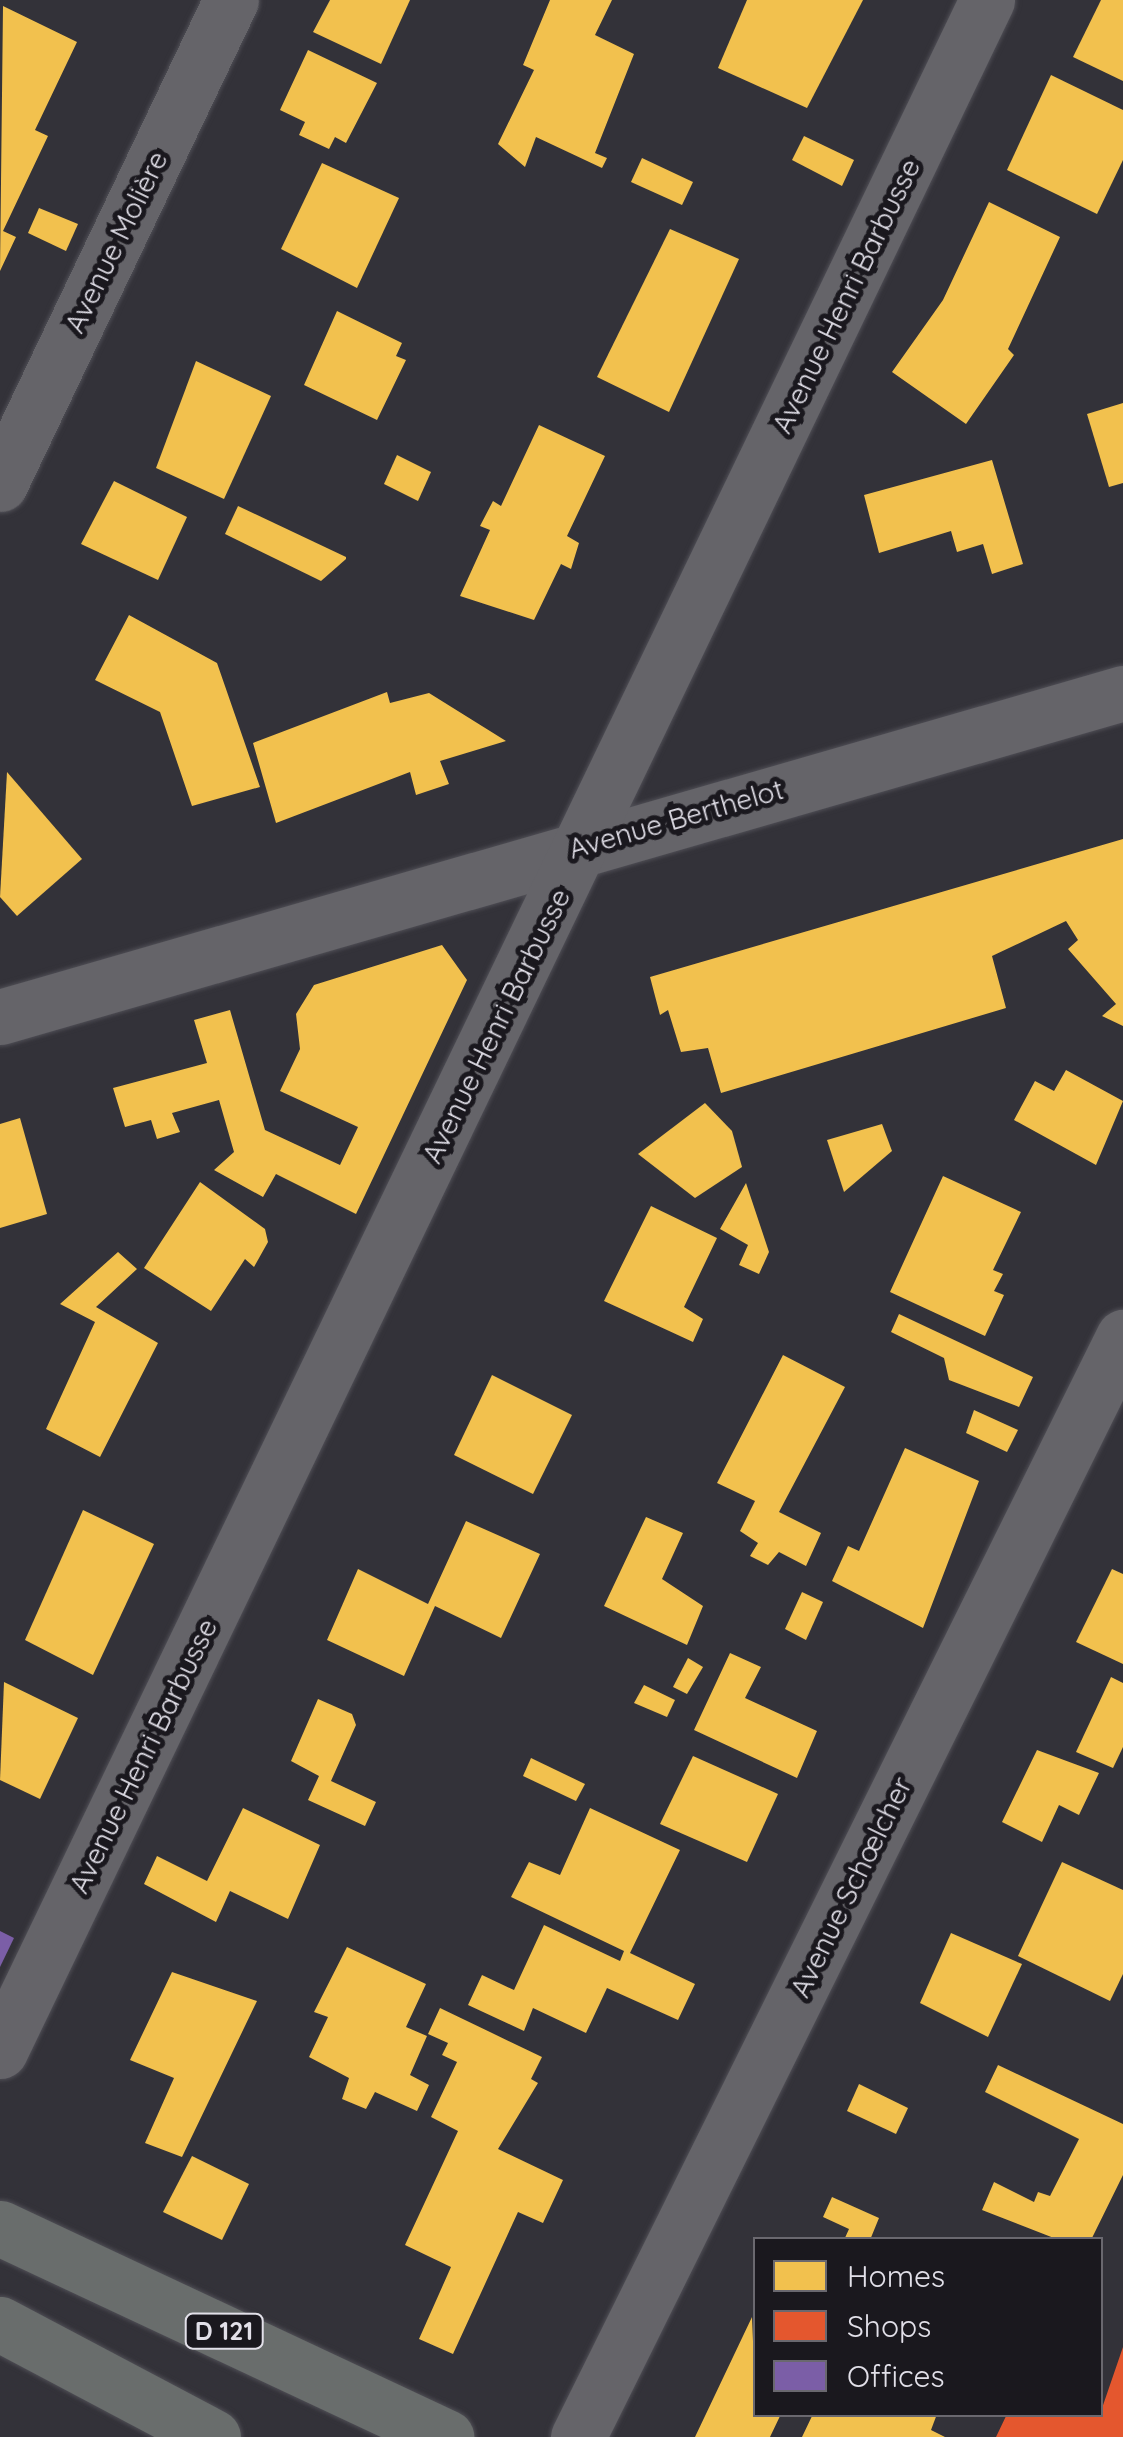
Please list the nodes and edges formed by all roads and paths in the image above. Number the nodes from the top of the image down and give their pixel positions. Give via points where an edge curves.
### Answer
1 (231, 0) edge
2 (987, 0) edge
3 (0, 484) edge
4 (1123, 693) edge
5 (584, 845) junction
6 (0, 1017) edge
7 (1123, 1337) edge
8 (0, 2051) edge
9 (0, 2228) edge
10 (0, 2324) edge
11 (213, 2437) edge
12 (447, 2437) edge
13 (578, 2437) edge

1 - 3 street, Avenue Molière
2 - 5 street, Avenue Henri Barbusse
4 - 5 street, Avenue Berthelot
5 - 6 street, Avenue Berthelot
5 - 8 street, Avenue Henri Barbusse
7 - 13 street, Avenue Schœlcher
9 - 12 main road, D 121
10 - 11 main road

